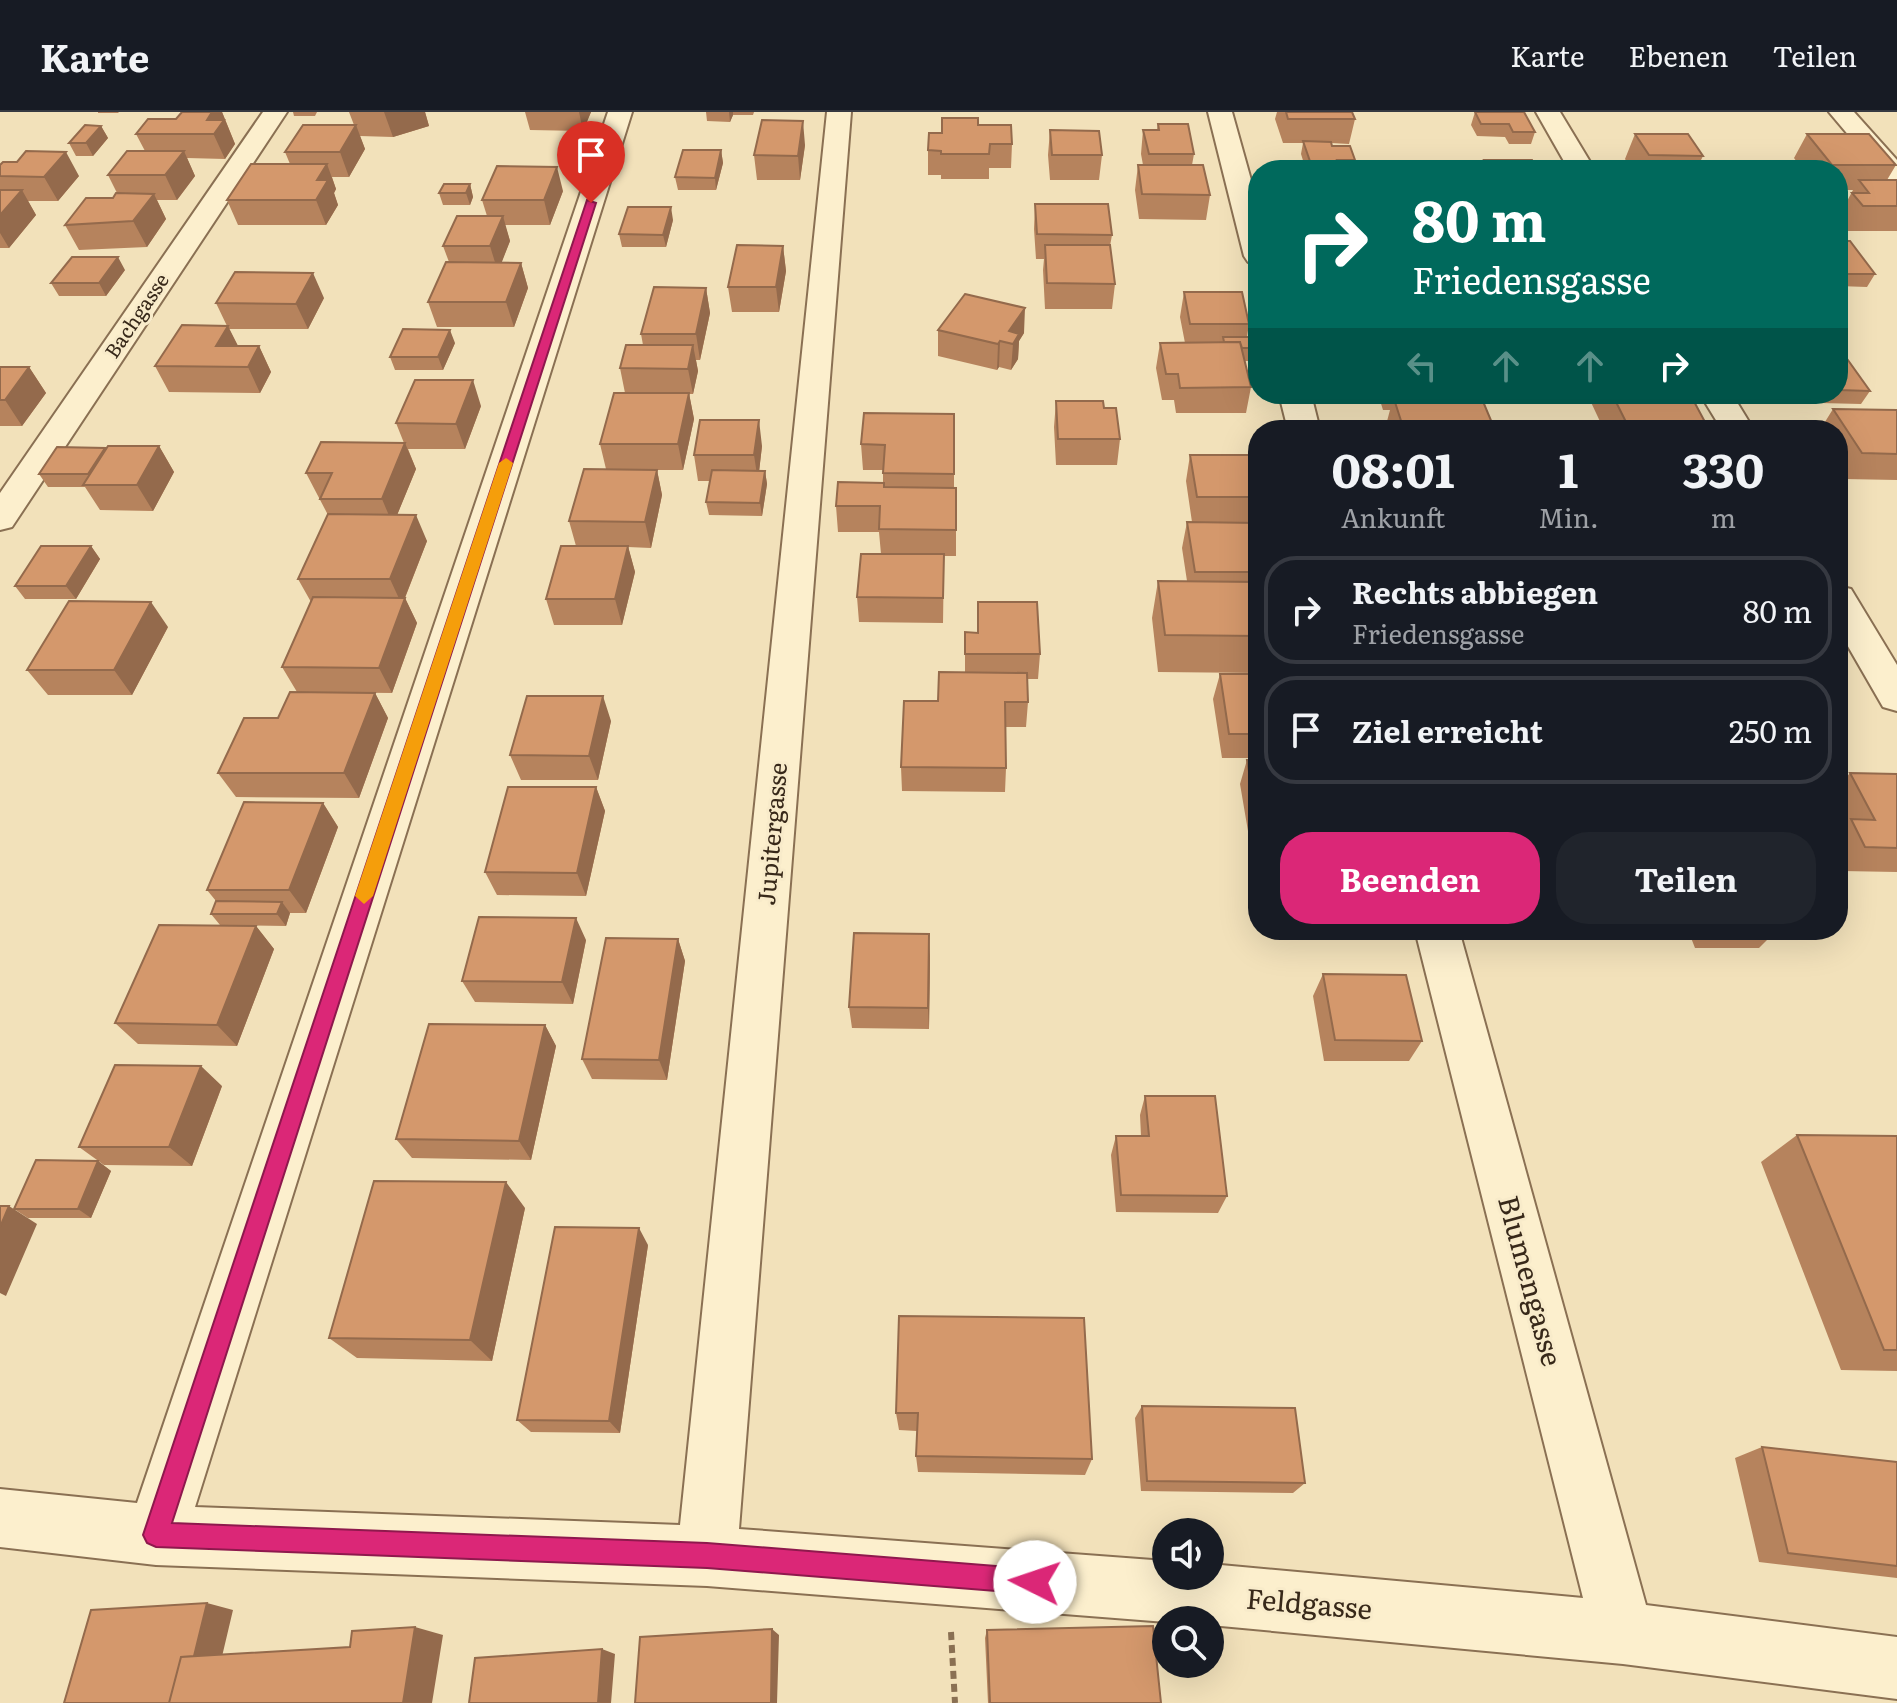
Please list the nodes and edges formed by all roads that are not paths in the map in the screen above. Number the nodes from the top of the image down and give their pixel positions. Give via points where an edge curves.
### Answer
1 (275, 112) edge
2 (620, 112) edge
3 (839, 112) edge
4 (1220, 112) edge
5 (1548, 112) edge
6 (1841, 112) edge
7 (1576, 160) edge
8 (1897, 176) edge
9 (1248, 218) edge
10 (0, 519) edge
11 (1848, 615) edge
12 (1897, 697) edge
13 (1440, 940) edge
14 (0, 1518) edge
15 (156, 1535) junction
16 (707, 1556) junction
17 (1623, 1633) junction
18 (1897, 1668) edge

1 - 10 street, Bachgasse
2 - 15 street
3 - 16 street, Jupitergasse
4 - 9 street
5 - 7 street
6 - 8 street
11 - 12 street
13 - 17 street, Blumengasse
14 - 15 street, Feldgasse
15 - 16 street, Feldgasse
16 - 17 street, Feldgasse
17 - 18 street, Feldgasse

